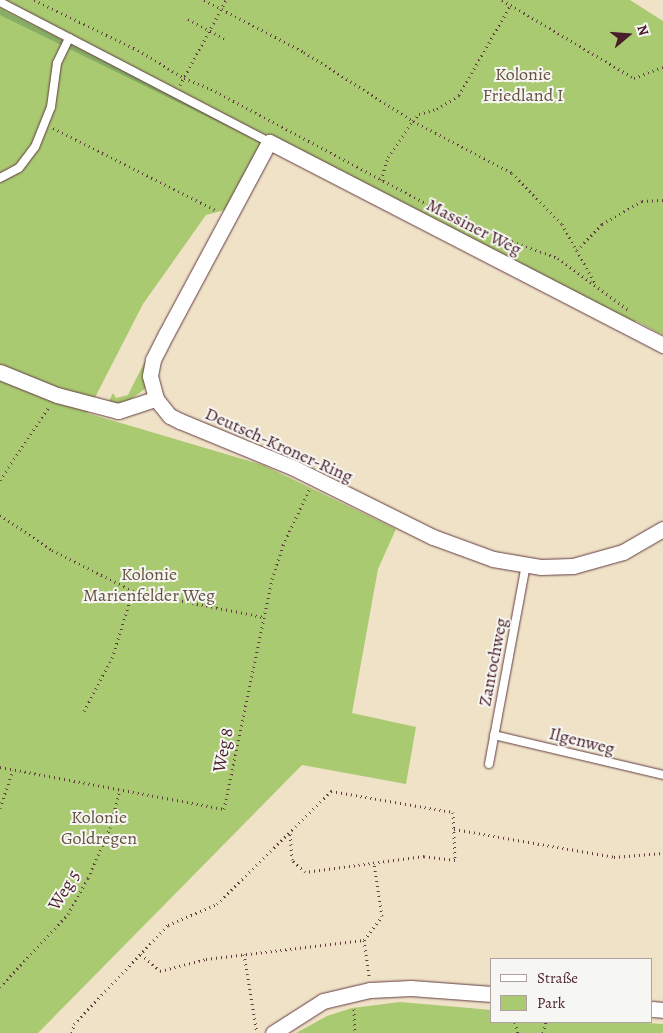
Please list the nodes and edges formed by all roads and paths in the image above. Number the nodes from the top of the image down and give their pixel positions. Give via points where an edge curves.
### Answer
1 (34, 0) edge
2 (204, 0) edge
3 (226, 0) edge
4 (502, 0) edge
5 (0, 2) edge
6 (510, 6) junction
7 (220, 8) junction
8 (188, 19) dead end
9 (209, 30) junction
10 (69, 38) junction
11 (225, 39) dead end
12 (663, 67) edge
13 (184, 78) junction
14 (175, 93) junction
15 (413, 121) junction
16 (45, 124) junction
17 (269, 142) junction
18 (0, 178) edge
19 (381, 180) junction
20 (663, 200) edge
21 (220, 216) dead end
22 (577, 250) junction
23 (596, 284) junction
24 (626, 327) junction
25 (663, 344) edge
26 (0, 372) edge
27 (57, 395) junction
28 (156, 399) junction
29 (315, 478) junction
30 (0, 480) edge
31 (0, 514) edge
32 (663, 529) edge
33 (526, 565) junction
34 (133, 591) junction
35 (263, 617) junction
36 (84, 711) dead end
37 (494, 735) junction
38 (489, 764) dead end
39 (0, 767) edge
40 (13, 770) junction
41 (663, 775) edge
42 (120, 790) junction
43 (0, 808) edge
44 (454, 829) junction
45 (290, 833) junction
46 (663, 853) edge
47 (374, 863) junction
48 (364, 940) junction
49 (141, 954) junction
50 (244, 954) junction
51 (369, 979) dead end
52 (0, 987) edge
53 (490, 994) edge
54 (353, 1004) dead end
55 (72, 1033) edge
56 (257, 1033) edge
57 (273, 1033) edge
58 (355, 1033) edge

1 - 13 path via 138,50
2 - 7 path
3 - 7 path
4 - 6 path
5 - 10 lane
6 - 12 path via 634,78
6 - 15 path via 459,95 437,109 419,114
7 - 9 path
7 - 15 path via 304,52
8 - 9 path
9 - 11 path
9 - 13 path
10 - 14 lane
10 - 16 lane via 56,63 51,107
13 - 14 path
13 - 19 path via 211,89
14 - 17 lane
15 - 19 path via 388,156
15 - 22 path via 512,173 546,203
16 - 18 lane via 35,146 19,168
16 - 21 path via 217,211
17 - 24 street, Massiner Weg
17 - 28 street, Deutsch-Kroner-Ring via 154,360 150,376
19 - 23 path via 467,225 558,258
20 - 22 path via 642,201 602,224
22 - 23 path
23 - 24 path via 628,307 632,314
24 - 25 street, Massiner Weg
26 - 27 street
27 - 28 street via 118,411
27 - 30 path
28 - 29 street, Deutsch-Kroner-Ring via 170,416 180,421
29 - 33 street, Deutsch-Kroner-Ring via 455,546
29 - 35 path, Weg 8 via 283,545
31 - 34 path via 52,550
32 - 33 street, Deutsch-Kroner-Ring via 608,558 565,566
33 - 37 lane, Zantochweg
34 - 35 path
34 - 36 path via 112,658
35 - 42 path, Weg 8 via 224,809
37 - 38 lane, Zantochweg
37 - 41 lane, Ilgenweg
39 - 40 path, Weg 8
40 - 42 path, Weg 8
40 - 43 path
42 - 52 path, Weg 5 via 110,828 68,914
44 - 45 path via 453,812 331,791
44 - 46 path via 614,857
44 - 47 path via 455,860 424,856
45 - 47 path via 292,860 305,872
45 - 49 path via 217,904 168,925
47 - 48 path via 382,916
48 - 50 path
48 - 51 path
49 - 50 path via 160,971 206,959
49 - 55 path via 74,1024
50 - 56 path
53 - 57 street via 392,987 361,992 323,1002
54 - 58 path

